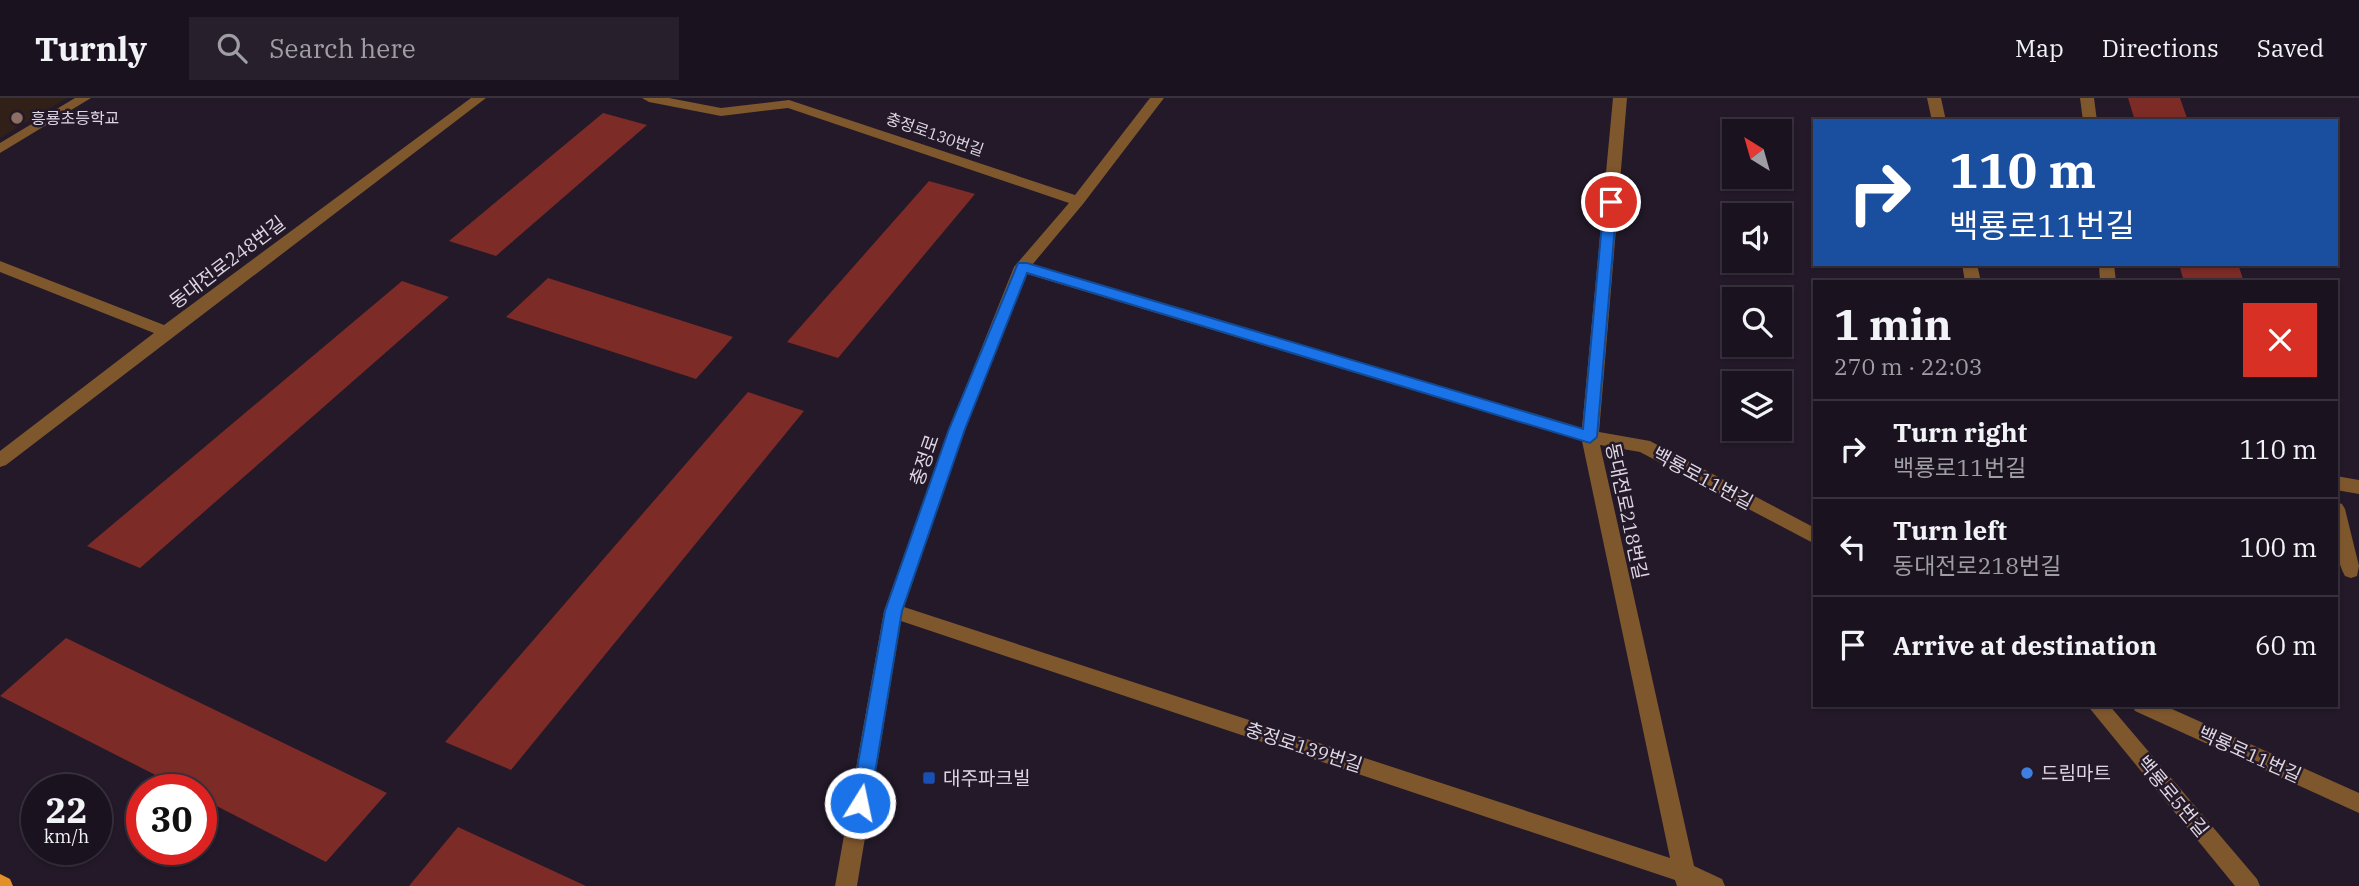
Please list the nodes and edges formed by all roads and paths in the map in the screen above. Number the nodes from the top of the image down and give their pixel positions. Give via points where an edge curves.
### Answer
1 (84, 98) edge
2 (480, 98) edge
3 (649, 98) edge
4 (1157, 98) edge
5 (1620, 98) edge
6 (1934, 98) edge
7 (2087, 98) edge
8 (792, 101) edge
9 (1939, 119) edge
10 (2090, 119) edge
11 (0, 149) edge
12 (1078, 201) junction
13 (0, 266) edge
14 (1022, 267) junction
15 (166, 332) junction
16 (1590, 437) junction
17 (0, 460) edge
18 (2338, 483) edge
19 (2359, 487) edge
20 (2338, 519) edge
21 (1813, 536) edge
22 (2349, 571) edge
23 (893, 611) junction
24 (2099, 707) edge
25 (2146, 707) edge
26 (2359, 803) edge
27 (1686, 880) edge
28 (846, 886) edge
29 (1714, 886) edge
30 (2249, 886) edge

1 - 11 street
2 - 15 street, 동대전로248번길
3 - 8 street via 721,112
4 - 12 street, 충정로
5 - 16 street, 동대전로218번길
6 - 9 street
7 - 10 street
8 - 12 street, 충정로130번길
12 - 14 street, 충정로
13 - 15 street
14 - 16 street, 백룡로11번길
14 - 23 street, 충정로 via 957,429
15 - 17 street, 동대전로248번길
16 - 21 street, 백룡로11번길 via 1644,446
16 - 27 street, 동대전로218번길
18 - 19 street
20 - 22 street
23 - 27 street, 충정로139번길
23 - 28 street, 충정로
24 - 30 street, 백룡로5번길
25 - 26 street, 백룡로11번길
27 - 29 street, 충정로139번길

